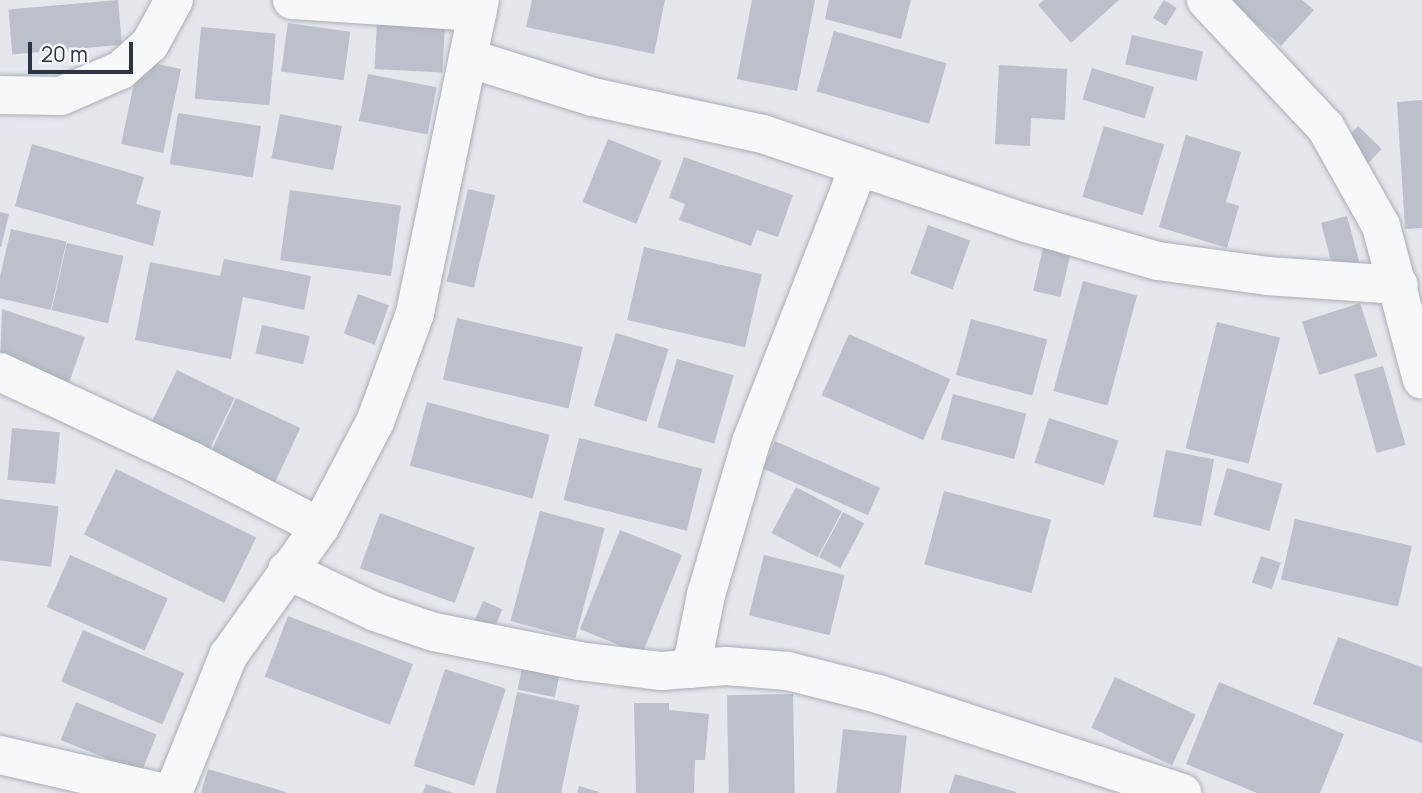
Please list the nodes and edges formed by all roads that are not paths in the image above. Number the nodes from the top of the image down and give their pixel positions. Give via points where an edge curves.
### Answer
1 (174, 0) edge
2 (292, 0) edge
3 (1206, 0) edge
4 (479, 6) edge
5 (471, 59) junction
6 (0, 95) edge
7 (859, 167) junction
8 (1399, 285) junction
9 (0, 372) edge
10 (1422, 380) edge
11 (320, 527) junction
12 (286, 570) junction
13 (691, 669) junction
14 (0, 755) edge
15 (164, 793) edge
16 (173, 793) edge
17 (1182, 793) edge

1 - 6 street via 150,44 121,71 61,96
2 - 4 street
3 - 8 street via 1326,128 1381,226
4 - 5 street
5 - 7 street via 593,97 764,134
5 - 11 street via 415,313 375,422
7 - 8 street via 1158,261 1267,276
7 - 13 street via 751,442 706,595
8 - 10 street
9 - 11 street via 190,460
11 - 12 street
12 - 13 street via 375,612 434,632 579,661 662,671
12 - 16 street via 228,656
13 - 17 street via 726,666 788,671 878,694
14 - 15 street

